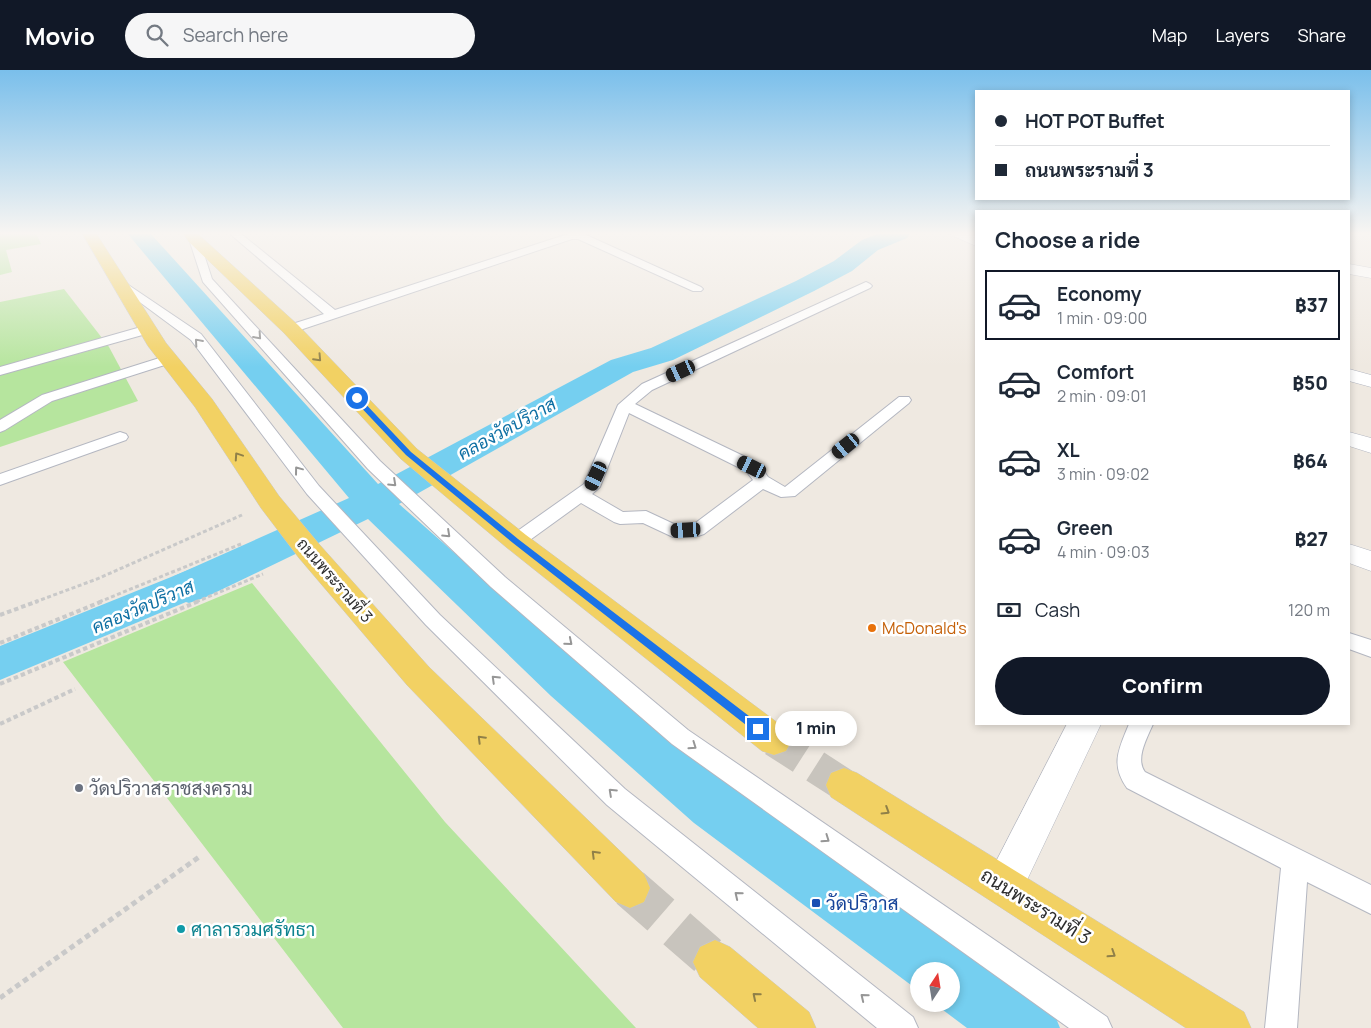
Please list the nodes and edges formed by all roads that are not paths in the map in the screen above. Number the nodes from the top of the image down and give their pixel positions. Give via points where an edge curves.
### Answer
1 (116, 278) edge
2 (206, 278) edge
3 (236, 278) edge
4 (288, 278) edge
5 (445, 278) edge
6 (672, 278) edge
7 (118, 281) junction
8 (866, 286) dead end
9 (697, 289) dead end
10 (333, 315) junction
11 (148, 329) junction
12 (291, 329) junction
13 (168, 360) junction
14 (0, 372) edge
15 (1350, 376) edge
16 (1371, 381) edge
17 (904, 400) dead end
18 (625, 405) junction
19 (0, 427) edge
20 (120, 437) dead end
21 (1350, 439) edge
22 (1371, 446) edge
23 (374, 465) joint
24 (0, 480) edge
25 (762, 481) junction
26 (580, 495) junction
27 (516, 541) junction
28 (1350, 553) edge
29 (1371, 560) edge
30 (1350, 640) edge
31 (1371, 649) edge
32 (1084, 725) edge
33 (1141, 725) edge
34 (774, 740) tunnel mouth
35 (844, 786) tunnel mouth
36 (1295, 862) junction
37 (1004, 885) junction
38 (630, 888) tunnel mouth
39 (1371, 900) edge
40 (715, 962) tunnel mouth
41 (793, 1028) edge
42 (902, 1028) edge
43 (1096, 1028) edge
44 (1228, 1028) edge
45 (1280, 1028) edge

1 - 7 main road, ถนนพระรามที่ 3
2 -> 23 lane
3 - 12 main road
4 - 10 lane
5 - 10 lane
6 - 9 lane
7 - 11 main road, ถนนพระรามที่ 3
42 -> 7 lane via 616,797 433,620 329,508 196,338
8 - 18 lane via 647,387
10 - 12 lane
11 - 13 main road, ถนนพระรามที่ 3
11 - 14 lane
12 -> 27 main road via 409,454
13 - 19 lane via 47,398
38 -> 13 main road, ถนนพระรามที่ 3 via 418,676 287,524 204,404
15 - 16 street
17 - 25 lane via 788,492 781,492
18 - 25 lane via 752,467
18 - 26 lane via 591,487
20 - 24 lane
21 - 22 street
23 -> 43 lane via 498,582 680,737
25 - 26 lane via 698,530 673,531 646,518 620,518
26 - 27 lane
27 - 34 main road
28 - 29 street
30 - 31 lane
32 - 37 street
33 - 36 lane via 1128,767 1136,780
35 -> 37 main road, ถนนพระรามที่ 3
36 - 39 lane
36 - 45 lane
37 -> 44 main road, ถนนพระรามที่ 3
41 -> 40 main road

